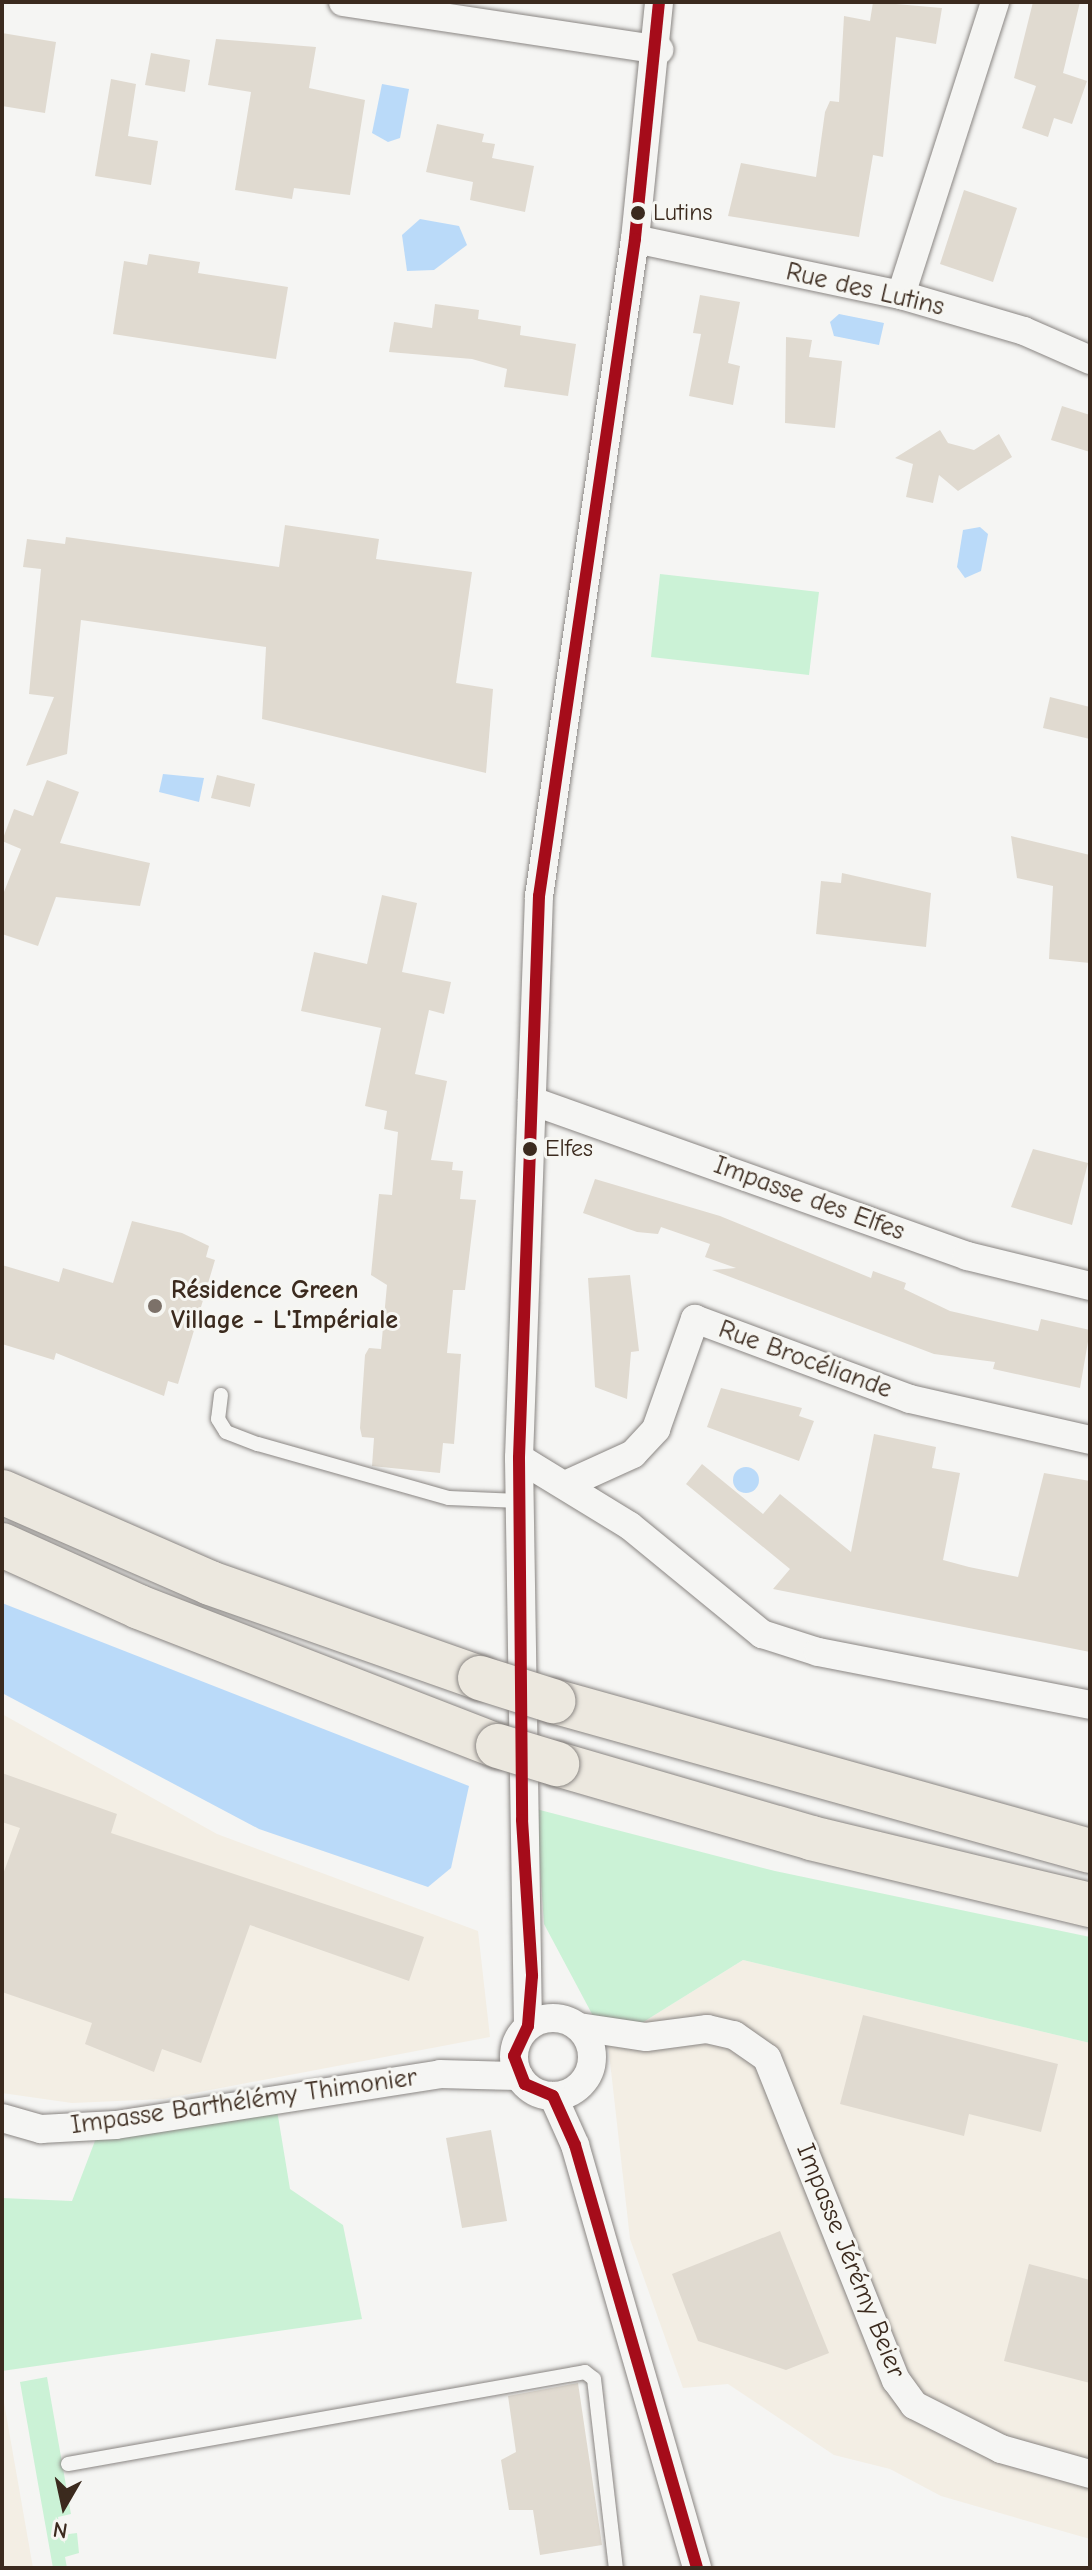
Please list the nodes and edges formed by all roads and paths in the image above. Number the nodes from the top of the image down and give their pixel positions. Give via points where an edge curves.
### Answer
1 (343, 2) edge
2 (659, 2) edge
3 (995, 2) edge
4 (659, 50) junction
5 (635, 239) junction
6 (901, 295) junction
7 (1090, 360) edge
8 (532, 1101) junction
9 (1090, 1286) edge
10 (221, 1395) dead end
11 (1090, 1440) edge
12 (519, 1458) junction
13 (565, 1485) junction
14 (2, 1492) edge
15 (519, 1501) junction
16 (2, 1545) edge
17 (2, 1577) edge
18 (1090, 1705) edge
19 (444, 1727) junction
20 (1090, 1851) edge
21 (1090, 1905) edge
22 (528, 1909) junction
23 (573, 2023) junction
24 (524, 2031) junction
25 (646, 2037) junction
26 (588, 2073) junction
27 (440, 2074) junction
28 (519, 2076) junction
29 (553, 2096) junction
30 (2, 2118) edge
31 (575, 2145) junction
32 (68, 2464) dead end
33 (1090, 2474) edge
34 (616, 2568) edge
35 (697, 2568) edge

1 - 4 street
2 - 4 street
3 - 6 street
4 - 5 street
5 - 6 street, Rue des Lutins
5 - 8 street via 558,737 539,896
6 - 7 street, Rue des Lutins via 1024,331
8 - 9 street, Impasse des Elfes via 967,1256
8 - 12 street
10 - 15 lane via 218,1419 226,1432 258,1444 449,1498
11 - 13 street, Rue Brocéliande via 910,1399 695,1319 656,1429 633,1454
12 - 13 street
12 - 15 street
13 - 18 street via 630,1526 762,1634 818,1652
14 - 20 highway, bridge via 210,1583 480,1678
15 - 22 street
16 - 19 highway
17 - 19 highway via 288,1695
19 - 21 highway, bridge via 781,1830
22 - 23 street via 543,1976
22 - 24 street
23 - 24 street, Impasse Barthélémy Thimonier
23 - 25 street, Impasse Jérémy Beier
23 - 26 street
24 - 27 street, Impasse Barthélémy Thimonier
24 - 28 street
25 - 26 street, Impasse Jérémy Beier
25 - 33 street, Impasse Jérémy Beier via 707,2029 734,2035 767,2058 896,2380 914,2405 1001,2449
26 - 29 street, Impasse Jérémy Beier
26 - 31 street
27 - 28 street, Impasse Barthélémy Thimonier
27 - 30 street, Impasse Barthélémy Thimonier via 116,2125 41,2129
28 - 29 street
29 - 31 street
31 - 35 street
32 - 34 lane via 585,2372 594,2379

